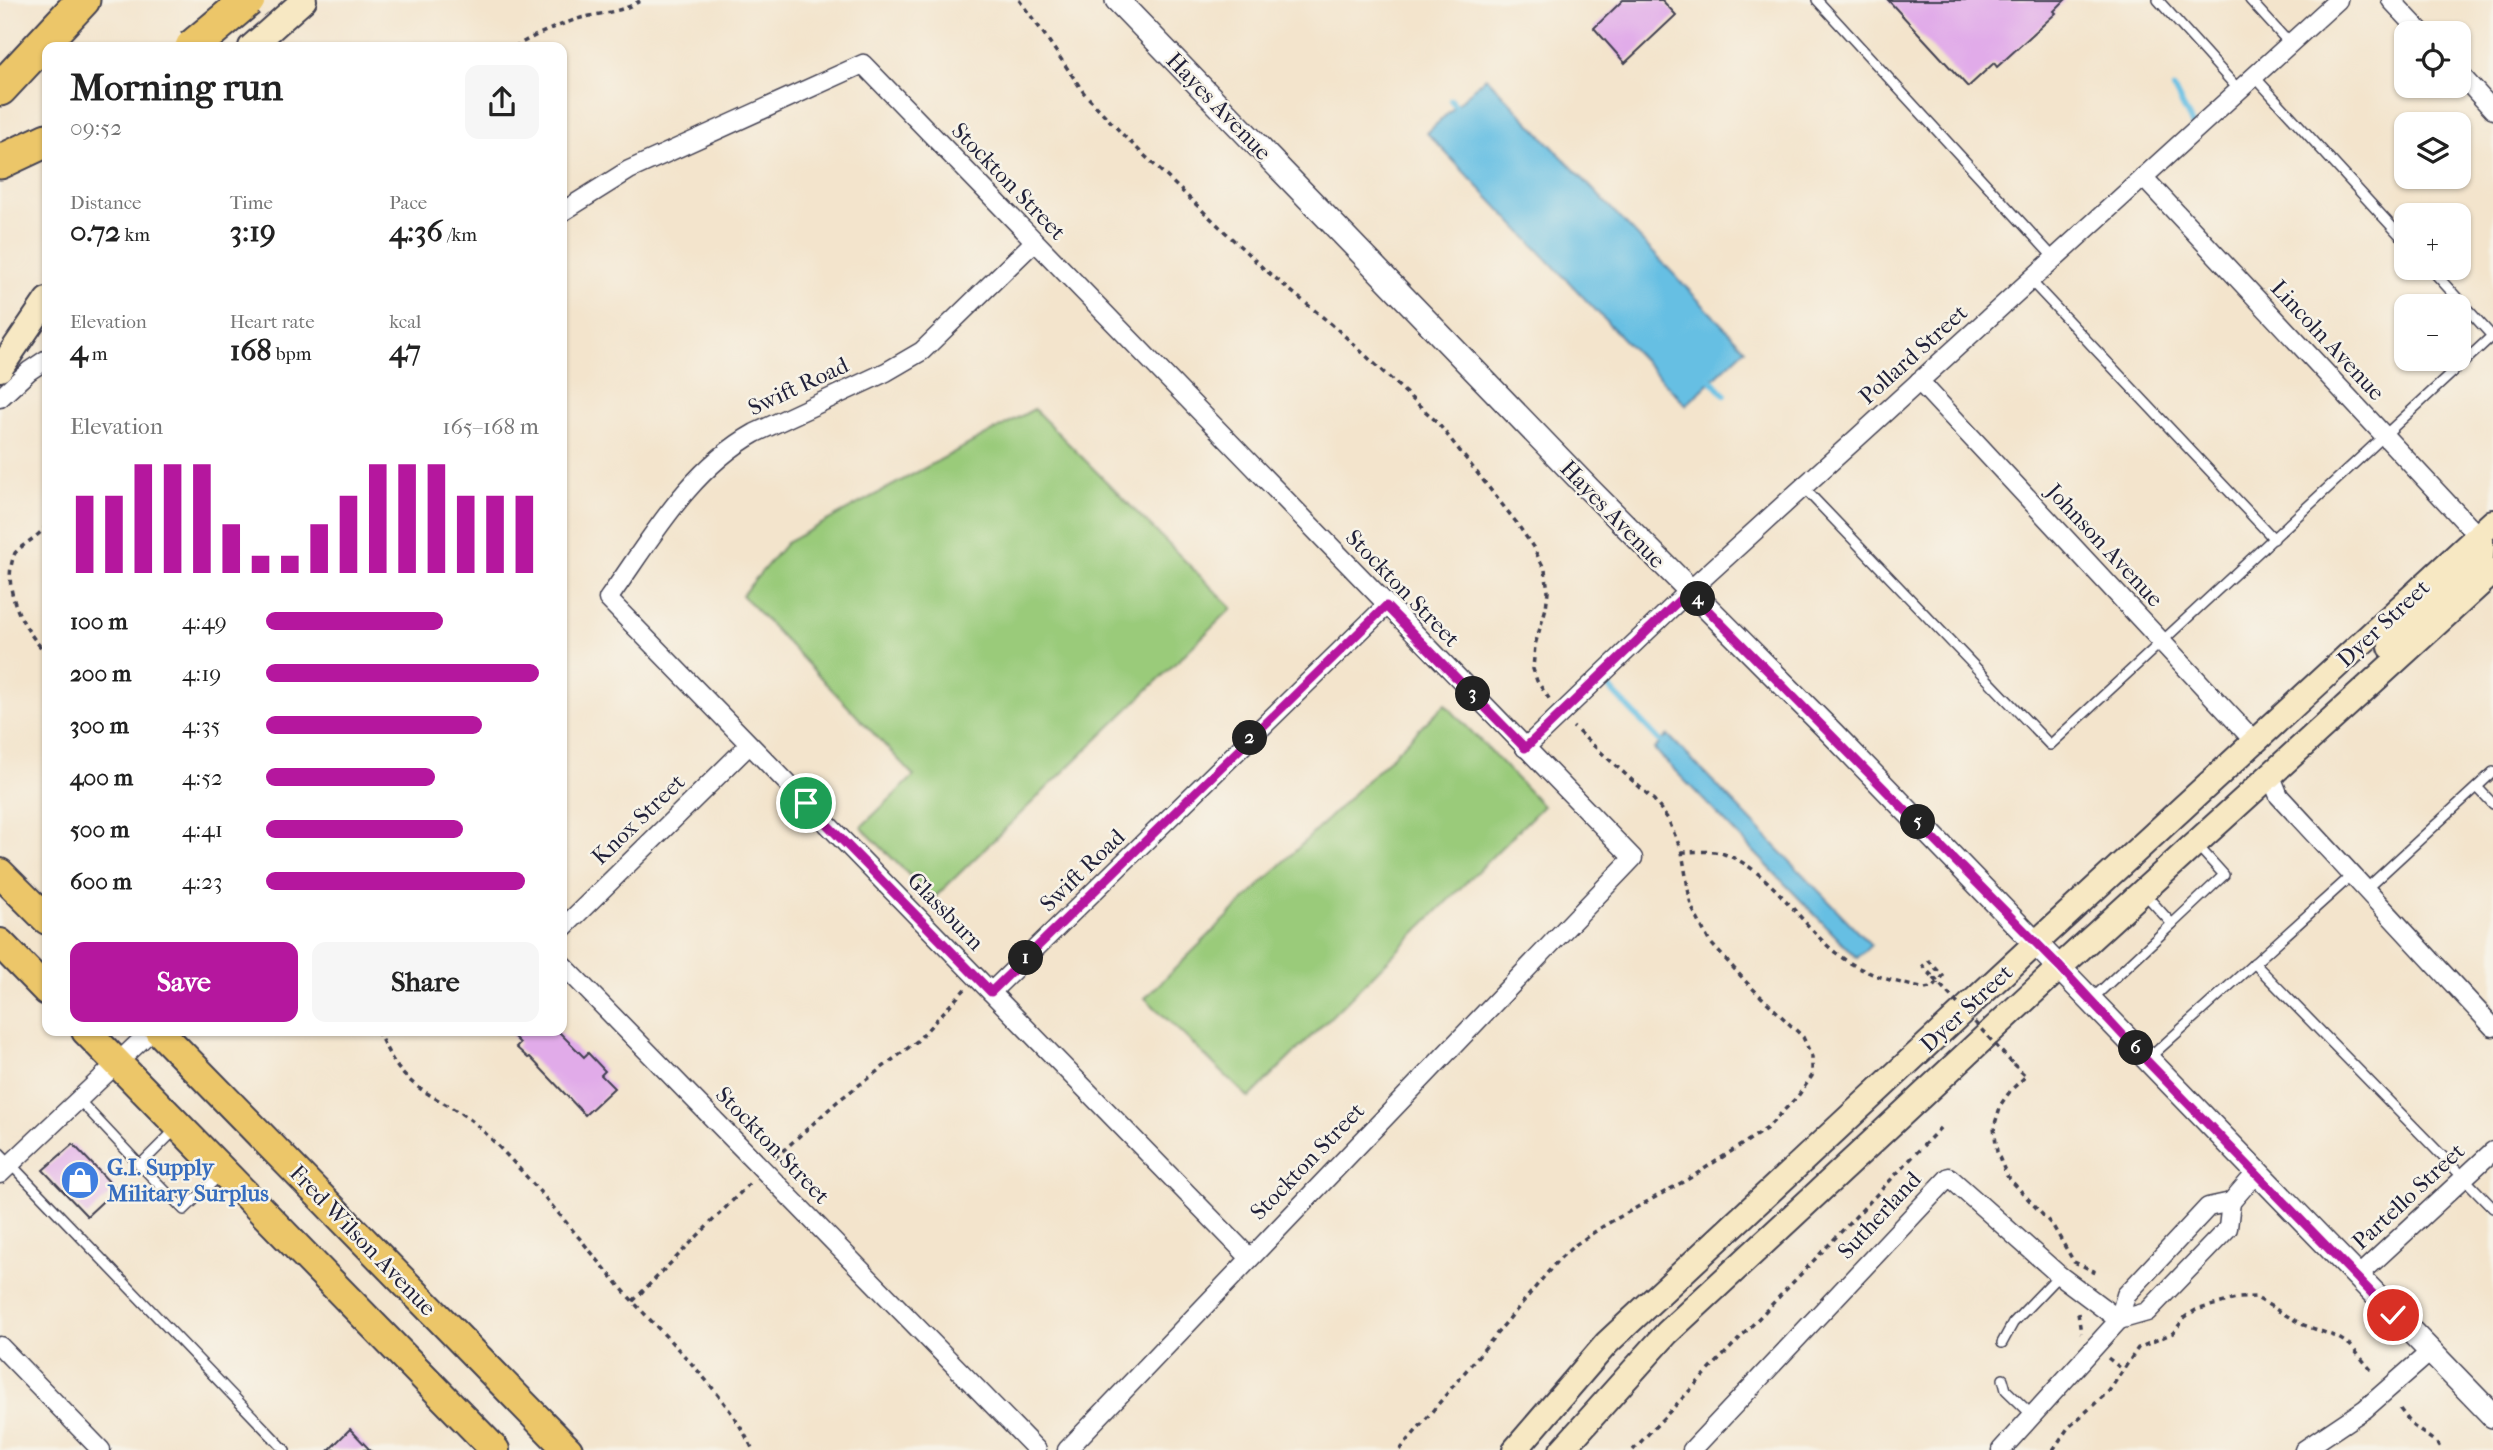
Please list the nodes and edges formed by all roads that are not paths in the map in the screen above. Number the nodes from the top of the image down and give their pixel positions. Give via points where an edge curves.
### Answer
1 (83, 0) edge
2 (226, 0) edge
3 (248, 0) edge
4 (304, 0) edge
5 (1117, 0) edge
6 (1817, 0) edge
7 (2158, 0) edge
8 (2250, 0) edge
9 (2338, 0) edge
10 (2392, 0) edge
11 (2411, 21) edge
12 (44, 42) edge
13 (196, 42) edge
14 (198, 42) edge
15 (257, 42) edge
16 (42, 44) edge
17 (2290, 44) junction
18 (2254, 76) junction
19 (2471, 86) edge
20 (0, 89) edge
21 (2239, 90) junction
22 (2493, 110) edge
23 (42, 142) edge
24 (0, 162) edge
25 (2143, 177) junction
26 (567, 209) edge
27 (2394, 229) edge
28 (1034, 242) junction
29 (2054, 258) junction
30 (2030, 280) junction
31 (2441, 280) edge
32 (42, 307) edge
33 (2493, 335) edge
34 (42, 362) edge
35 (0, 369) edge
36 (1919, 381) junction
37 (0, 398) edge
38 (2384, 436) junction
39 (1803, 487) junction
40 (2486, 529) edge
41 (2274, 539) junction
42 (2492, 575) edge
43 (1689, 591) junction
44 (608, 599) joint
45 (1386, 606) junction
46 (2162, 643) junction
47 (2364, 688) junction
48 (2255, 743) junction
49 (749, 745) junction
50 (1525, 748) junction
51 (2493, 772) edge
52 (2270, 774) junction
53 (2477, 787) junction
54 (2493, 804) edge
55 (2195, 843) junction
56 (0, 873) edge
57 (2351, 876) junction
58 (2365, 890) junction
59 (2142, 891) junction
60 (42, 915) edge
61 (567, 924) edge
62 (2172, 924) junction
63 (0, 943) edge
64 (2036, 943) junction
65 (2255, 962) junction
66 (2060, 967) junction
67 (567, 969) edge
68 (42, 986) edge
69 (991, 992) junction
70 (2091, 1000) junction
71 (2493, 1027) edge
72 (91, 1036) edge
73 (146, 1036) edge
74 (164, 1036) edge
75 (2146, 1060) junction
76 (117, 1063) junction
77 (79, 1100) junction
78 (179, 1126) junction
79 (2493, 1151) edge
80 (4, 1164) edge
81 (140, 1165) junction
82 (223, 1171) junction
83 (2256, 1173) junction
84 (2464, 1178) junction
85 (2231, 1202) junction
86 (2493, 1208) edge
87 (1249, 1257) junction
88 (2059, 1275) junction
89 (2357, 1277) junction
90 (2119, 1320) junction
91 (2002, 1343) dead end
92 (0, 1346) edge
93 (2430, 1352) junction
94 (2003, 1379) dead end
95 (2033, 1416) junction
96 (2493, 1416) edge
97 (101, 1450) edge
98 (285, 1450) edge
99 (495, 1450) edge
100 (568, 1450) edge
101 (1037, 1450) edge
102 (1067, 1450) edge
103 (1516, 1450) edge
104 (1562, 1450) edge
105 (1692, 1450) edge
106 (2001, 1450) edge
107 (2304, 1450) edge

1 - 12 highway
2 - 13 main road
3 - 14 highway, bridge
4 - 15 main road
5 - 43 street, Hayes Avenue
6 - 29 lane
7 - 21 lane
8 - 17 lane
9 - 17 street, Pollard Street
10 - 11 street
16 - 20 highway
17 - 18 street, Pollard Street
18 - 21 street, Pollard Street
18 - 27 lane
19 - 22 street
21 - 25 street, Pollard Street
23 - 24 highway
25 - 29 street, Pollard Street
25 - 38 street, Lincoln Avenue
26 - 28 street, Stockton Street via 629,170 863,64
28 - 44 street, Swift Road via 922,351 755,433 717,458 672,508
28 - 45 street, Stockton Street
29 - 30 street, Pollard Street
30 - 36 street, Pollard Street
30 - 41 lane
31 - 33 lane
32 - 35 main road
33 - 38 lane
34 - 37 street
36 - 39 street, Pollard Street
36 - 46 street, Johnson Avenue
38 - 40 street, Lincoln Avenue
38 - 41 lane
39 - 43 street, Pollard Street
39 - 46 lane via 2050,745
40 - 47 main road via 2481,557 2414,620 2378,662
40 - 48 main road, Dyer Street
41 - 46 lane
42 - 47 main road, Dyer Street
43 - 50 street, Pollard Street
43 - 64 street, Hayes Avenue
44 - 49 street, Glassburn
45 - 50 street, Stockton Street
45 - 69 street, Swift Road
46 - 48 street, Johnson Avenue
47 - 52 main road, Dyer Street
48 - 64 main road, Dyer Street
49 - 61 street, Knox Street
49 - 69 street, Glassburn
50 - 87 street, Stockton Street via 1633,858
51 - 53 lane
52 - 55 main road, Dyer Street
52 - 57 street via 2279,796
53 - 54 lane
53 - 58 lane
55 - 59 main road, Dyer Street
55 - 62 lane via 2224,876
56 - 60 main road
57 - 58 street
57 - 65 lane
58 - 71 street
59 - 62 lane
59 - 66 main road, Dyer Street
62 - 70 lane
63 - 68 main road
64 - 66 street, Hayes Avenue
64 - 103 main road, Dyer Street via 1606,1343
65 - 75 lane
65 - 84 lane
66 - 70 street, Hayes Avenue
66 - 104 main road, Dyer Street via 1667,1333
67 - 101 street, Stockton Street
69 - 87 street, Glassburn
70 - 75 street, Hayes Avenue
72 - 76 main road
73 - 76 street
74 - 100 main road, Fred Wilson Avenue
75 - 83 street, Hayes Avenue
76 - 77 street
76 - 78 main road
77 - 80 street
77 - 81 lane
78 - 81 lane
78 - 82 main road
79 - 84 street, Partello Street
80 - 98 lane
81 - 82 lane via 184,1210
82 - 99 main road
83 - 85 street
83 - 89 street, Hayes Avenue
84 - 86 lane
84 - 89 street, Partello Street
85 - 90 street via 2208,1207 2126,1294
85 - 90 street via 2228,1228 2147,1312
87 - 102 street, Stockton Street
88 - 90 street, Sutherland
88 - 91 lane via 2013,1323
88 - 105 street, Sutherland via 1949,1177
89 - 93 street, Hayes Avenue
90 - 95 street
92 - 97 street
93 - 96 street, Hayes Avenue
93 - 107 street via 2365,1409
94 - 95 lane via 2006,1390
95 - 106 street

